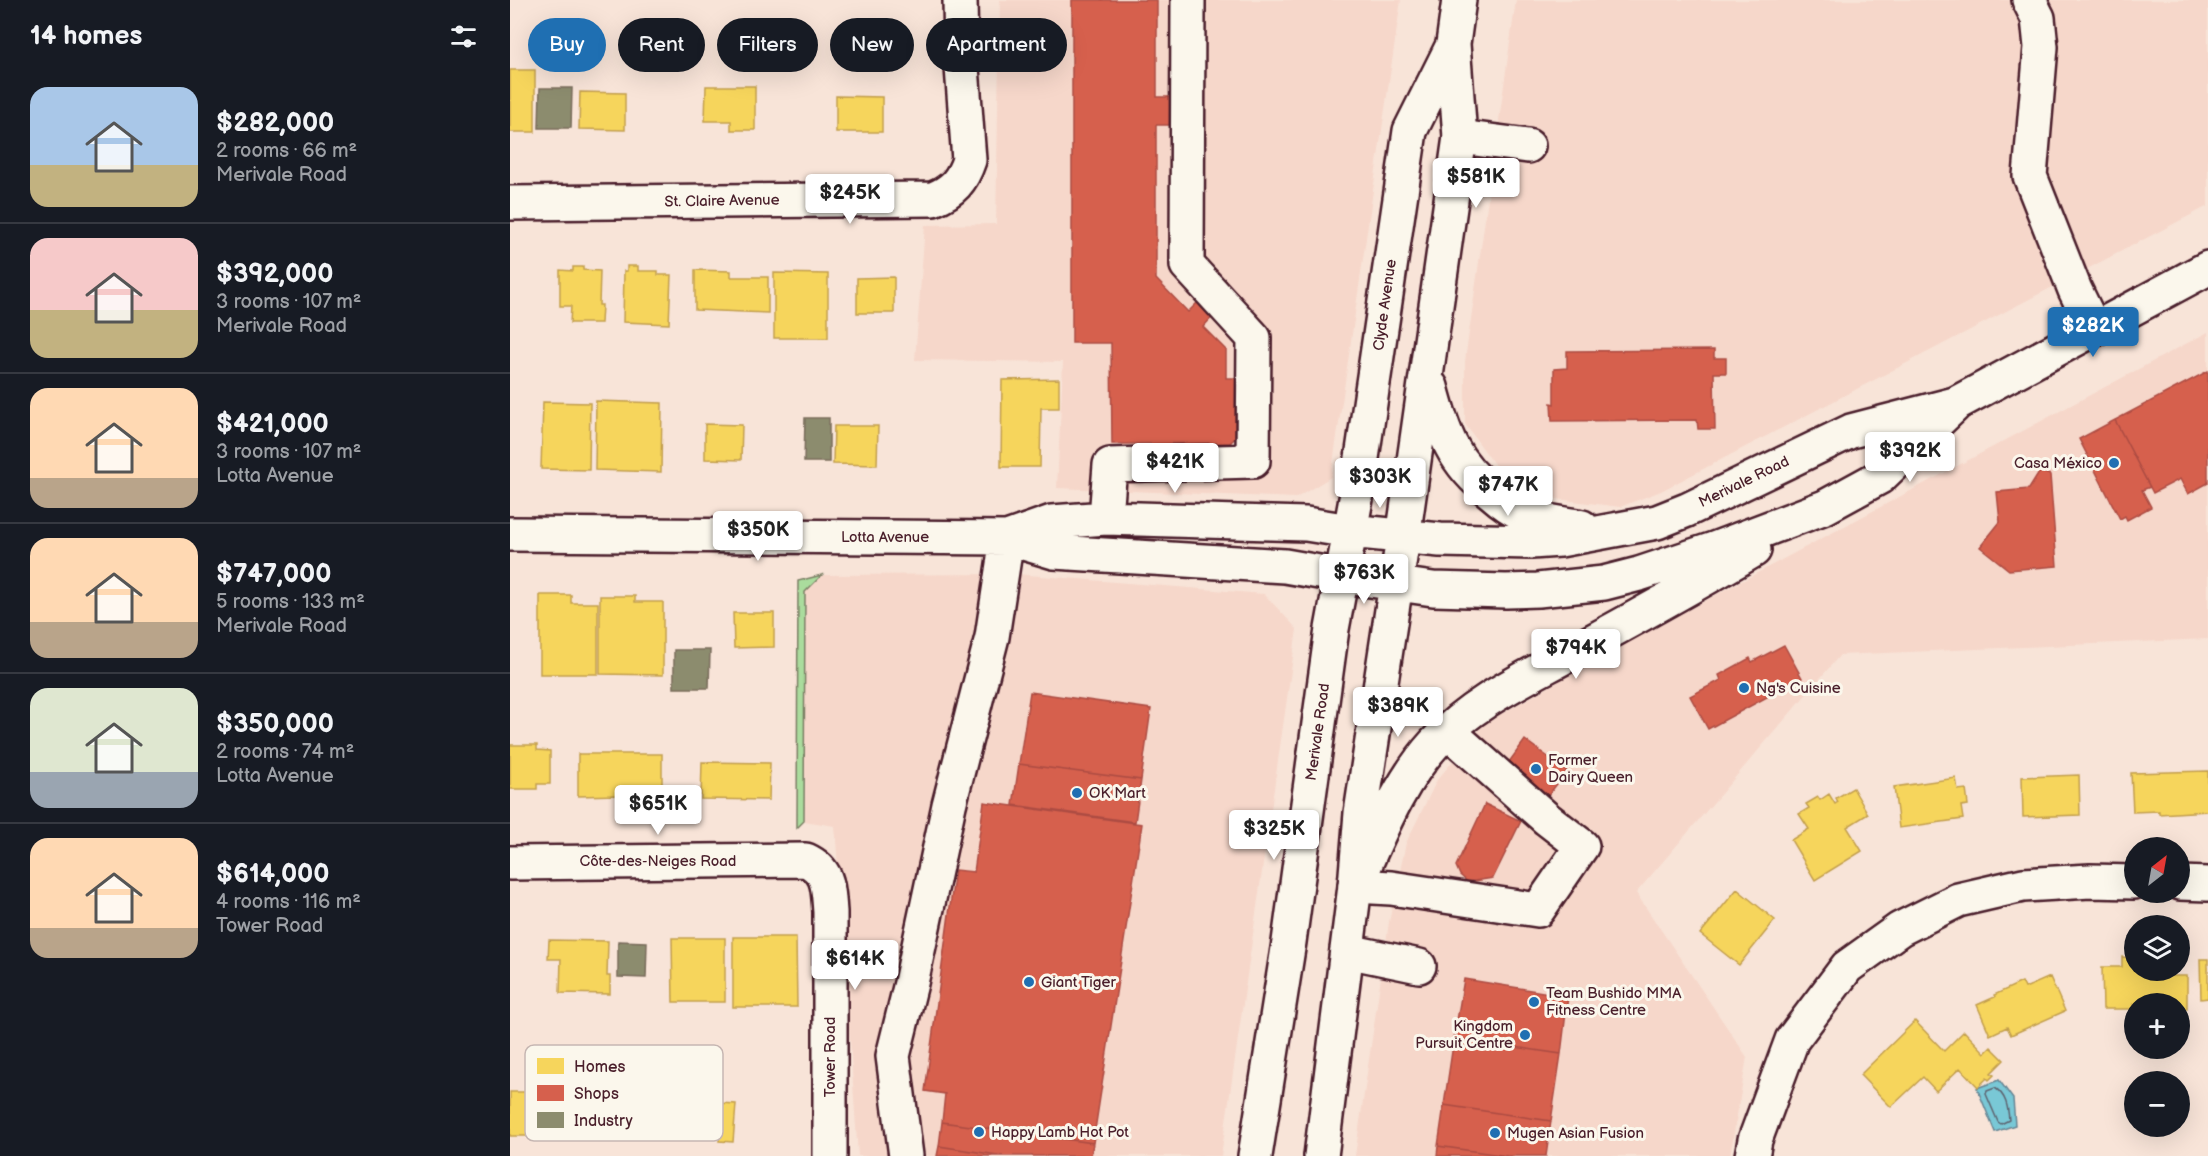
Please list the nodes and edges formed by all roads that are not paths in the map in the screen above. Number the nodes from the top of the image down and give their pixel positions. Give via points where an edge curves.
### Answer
1 (960, 0) edge
2 (1188, 0) edge
3 (1459, 0) edge
4 (2029, 0) edge
5 (1453, 44) junction
6 (1460, 137) junction
7 (1528, 146) dead end
8 (510, 203) edge
9 (2208, 268) edge
10 (2094, 329) junction
11 (1427, 372) junction
12 (1955, 404) junction
13 (1824, 507) junction
14 (1106, 518) junction
15 (1350, 531) junction
16 (1614, 532) junction
17 (510, 534) edge
18 (1007, 538) junction
19 (1403, 538) junction
20 (1342, 576) junction
21 (1395, 585) junction
22 (1448, 731) junction
23 (806, 860) joint
24 (510, 862) edge
25 (2124, 882) edge
26 (2190, 883) edge
27 (2208, 884) edge
28 (1355, 886) junction
29 (1347, 951) junction
30 (1419, 966) dead end
31 (830, 1156) edge
32 (906, 1156) edge
33 (1256, 1156) edge
34 (1322, 1156) edge
35 (1752, 1156) edge

1 - 8 main road, St. Claire Avenue via 969,160 964,174 948,192 933,199
2 - 14 main road via 1187,265 1254,338 1253,461 1110,465
3 - 5 main road, Clyde Avenue
4 - 10 main road via 2038,18 2042,47 2030,176
5 - 6 main road, Clyde Avenue
5 - 15 main road, Clyde Avenue via 1410,131
6 - 7 main road
6 - 11 main road, Clyde Avenue
9 - 10 main road, Merivale Road
10 - 12 main road, Merivale Road
11 - 16 main road via 1447,441 1464,468 1481,484 1522,513
11 - 19 main road, Clyde Avenue
12 - 13 main road, Merivale Road via 1881,477
12 - 16 main road, Merivale Road via 1851,431 1687,510
13 - 21 main road, Merivale Road via 1714,549 1604,583 1506,591
13 - 22 main road via 1711,576 1493,697
14 - 15 main road, Lotta Avenue via 1306,524
14 - 18 main road, Lotta Avenue via 1052,522
15 - 19 main road, Merivale Road
15 - 20 main road, Clyde Avenue
16 - 19 main road, Merivale Road via 1531,542
17 - 18 main road, Lotta Avenue
18 - 20 main road, Lotta Avenue via 1054,552 1285,566
18 - 32 main road via 992,637 949,805 893,1056
19 - 21 main road, Clyde Avenue
20 - 21 main road, Merivale Road
20 - 33 main road, Merivale Road
21 - 28 main road via 1361,813
22 - 28 main road via 1407,780
22 - 28 main road via 1582,846 1538,910
23 - 24 main road, Côte-des-Neiges Road
23 - 31 main road, Tower Road via 817,866 827,881 830,912
25 - 35 main road via 2023,885 1958,900 1900,929 1847,967 1792,1040
26 - 27 main road
28 - 29 main road
29 - 30 main road
29 - 34 main road

